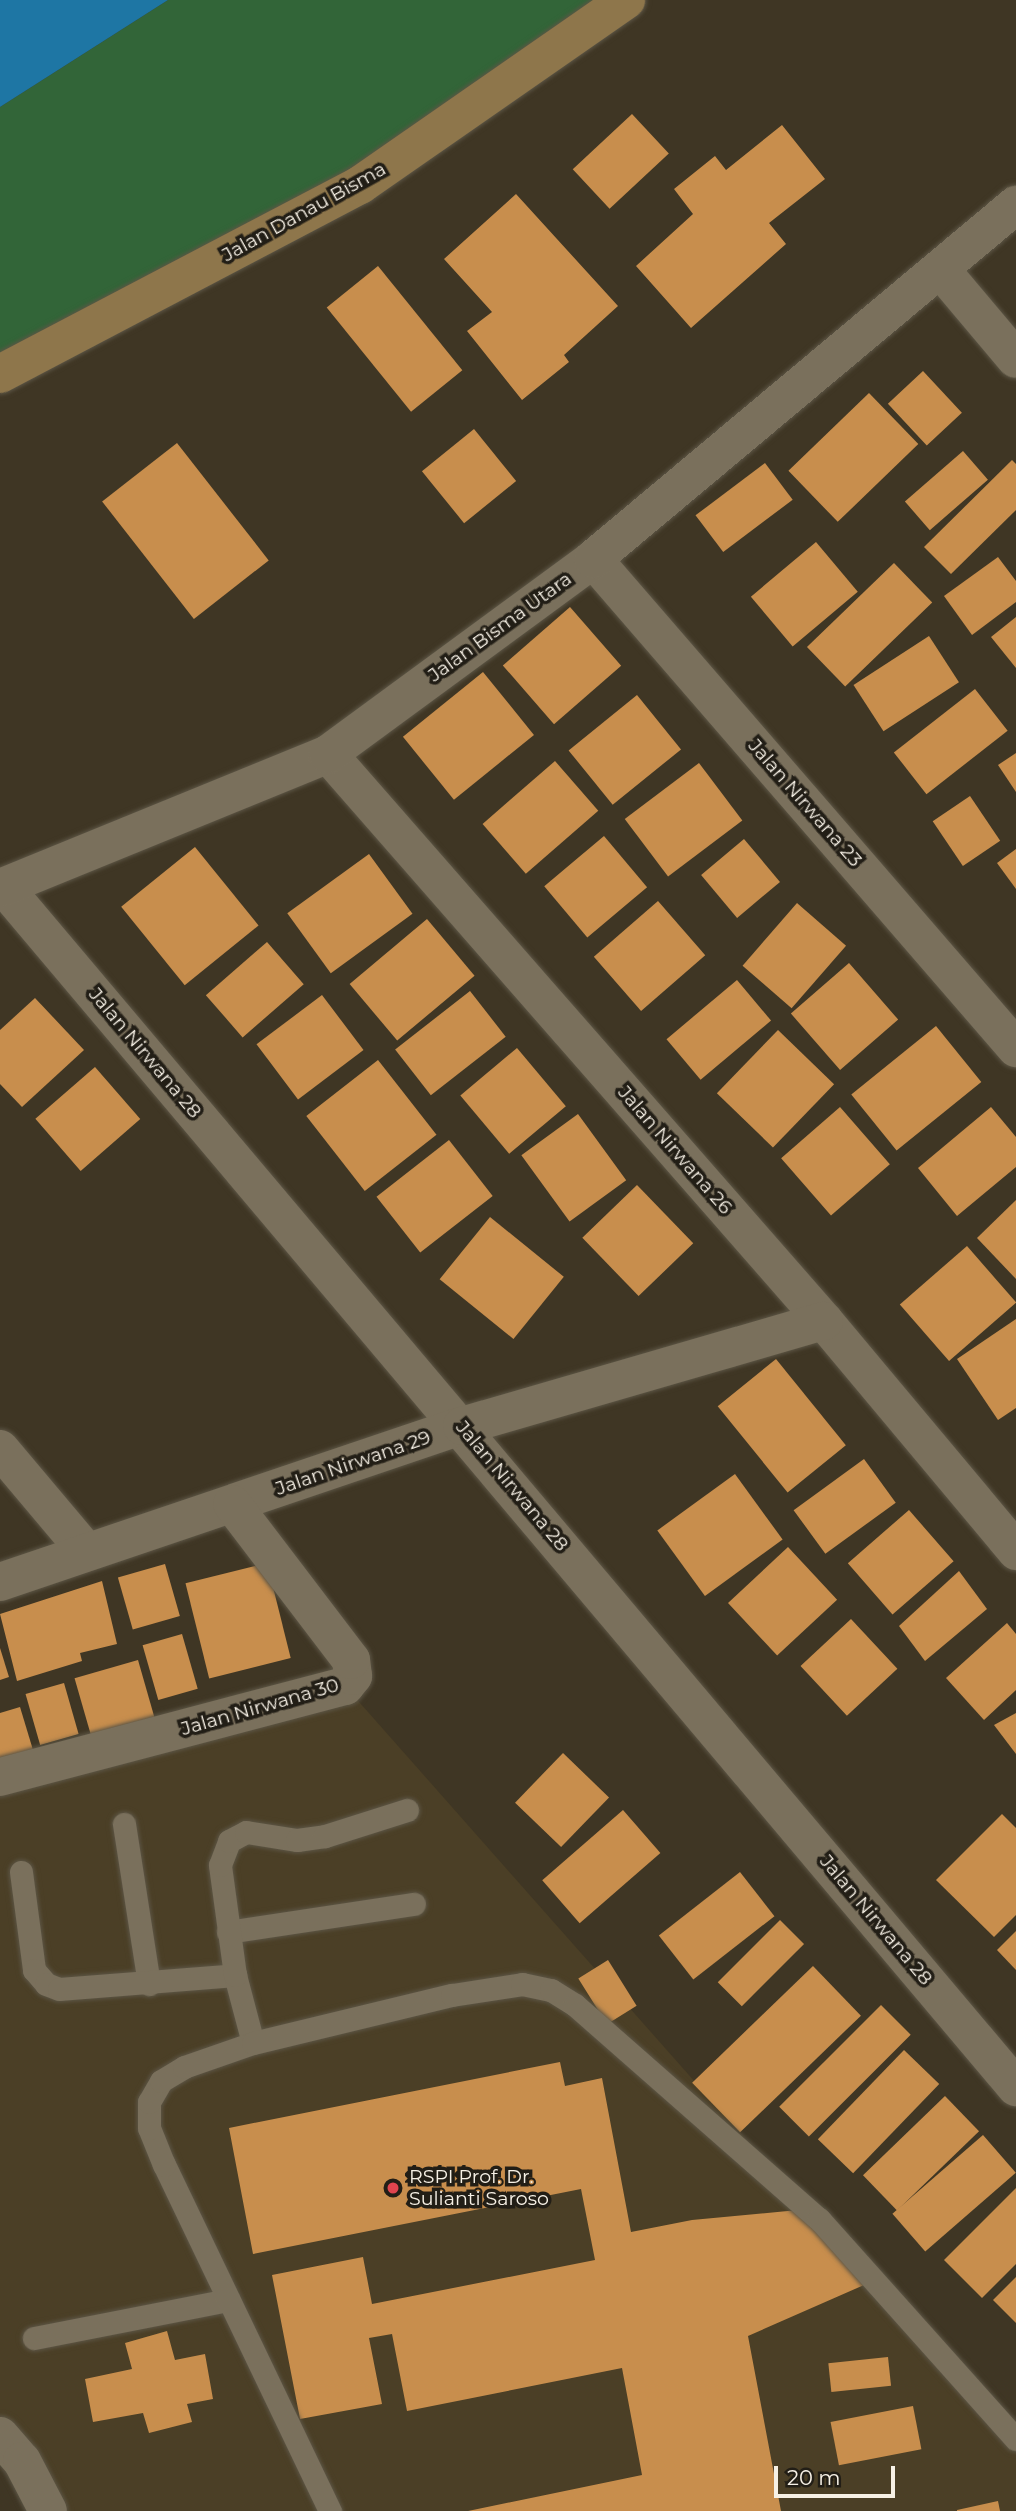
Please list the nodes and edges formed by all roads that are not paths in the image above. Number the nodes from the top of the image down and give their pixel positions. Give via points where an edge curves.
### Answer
1 (626, 0) edge
2 (1016, 205) edge
3 (941, 270) junction
4 (1016, 359) edge
5 (0, 374) edge
6 (593, 559) junction
7 (328, 754) junction
8 (2, 887) edge
9 (1016, 1048) edge
10 (824, 1321) junction
11 (462, 1426) junction
12 (0, 1449) edge
13 (232, 1504) junction
14 (1016, 1551) edge
15 (86, 1552) junction
16 (0, 1582) edge
17 (0, 1777) edge
18 (407, 1810) dead end
19 (124, 1824) dead end
20 (21, 1872) dead end
21 (414, 1904) dead end
22 (228, 1932) junction
23 (235, 1975) junction
24 (149, 1984) junction
25 (253, 2043) junction
26 (1016, 2087) edge
27 (228, 2300) junction
28 (34, 2338) dead end
29 (0, 2436) edge
30 (1016, 2439) edge
31 (48, 2511) edge
32 (330, 2511) edge

1 - 5 street, Jalan Danau Bisma via 360,185
2 - 3 street, Jalan Bisma Utara
3 - 4 street
3 - 6 street, Jalan Bisma Utara
6 - 7 street, Jalan Bisma Utara
6 - 9 street, Jalan Nirwana 23
7 - 8 street, Jalan Bisma Utara
7 - 10 street, Jalan Nirwana 26
8 - 11 street, Jalan Nirwana 28
10 - 11 street, Jalan Nirwana 29
10 - 14 street, Jalan Nirwana 26
11 - 13 street, Jalan Nirwana 29
11 - 26 street, Jalan Nirwana 28
12 - 15 street
13 - 15 street, Jalan Nirwana 29
13 - 17 street, Jalan Nirwana 30 via 351,1660 353,1676 345,1686
15 - 16 street, Jalan Nirwana 29
18 - 22 lane via 297,1840 237,1834 220,1854
19 - 24 lane
20 - 24 lane via 34,1970 46,1984 59,1989
21 - 22 lane
22 - 23 lane
23 - 24 lane
23 - 25 lane
25 - 27 lane via 184,2067 162,2081 149,2102 149,2128
25 - 30 lane via 452,1995 522,1984 551,1990 585,2014 819,2219
27 - 28 lane
27 - 32 lane
29 - 31 street via 22,2461

